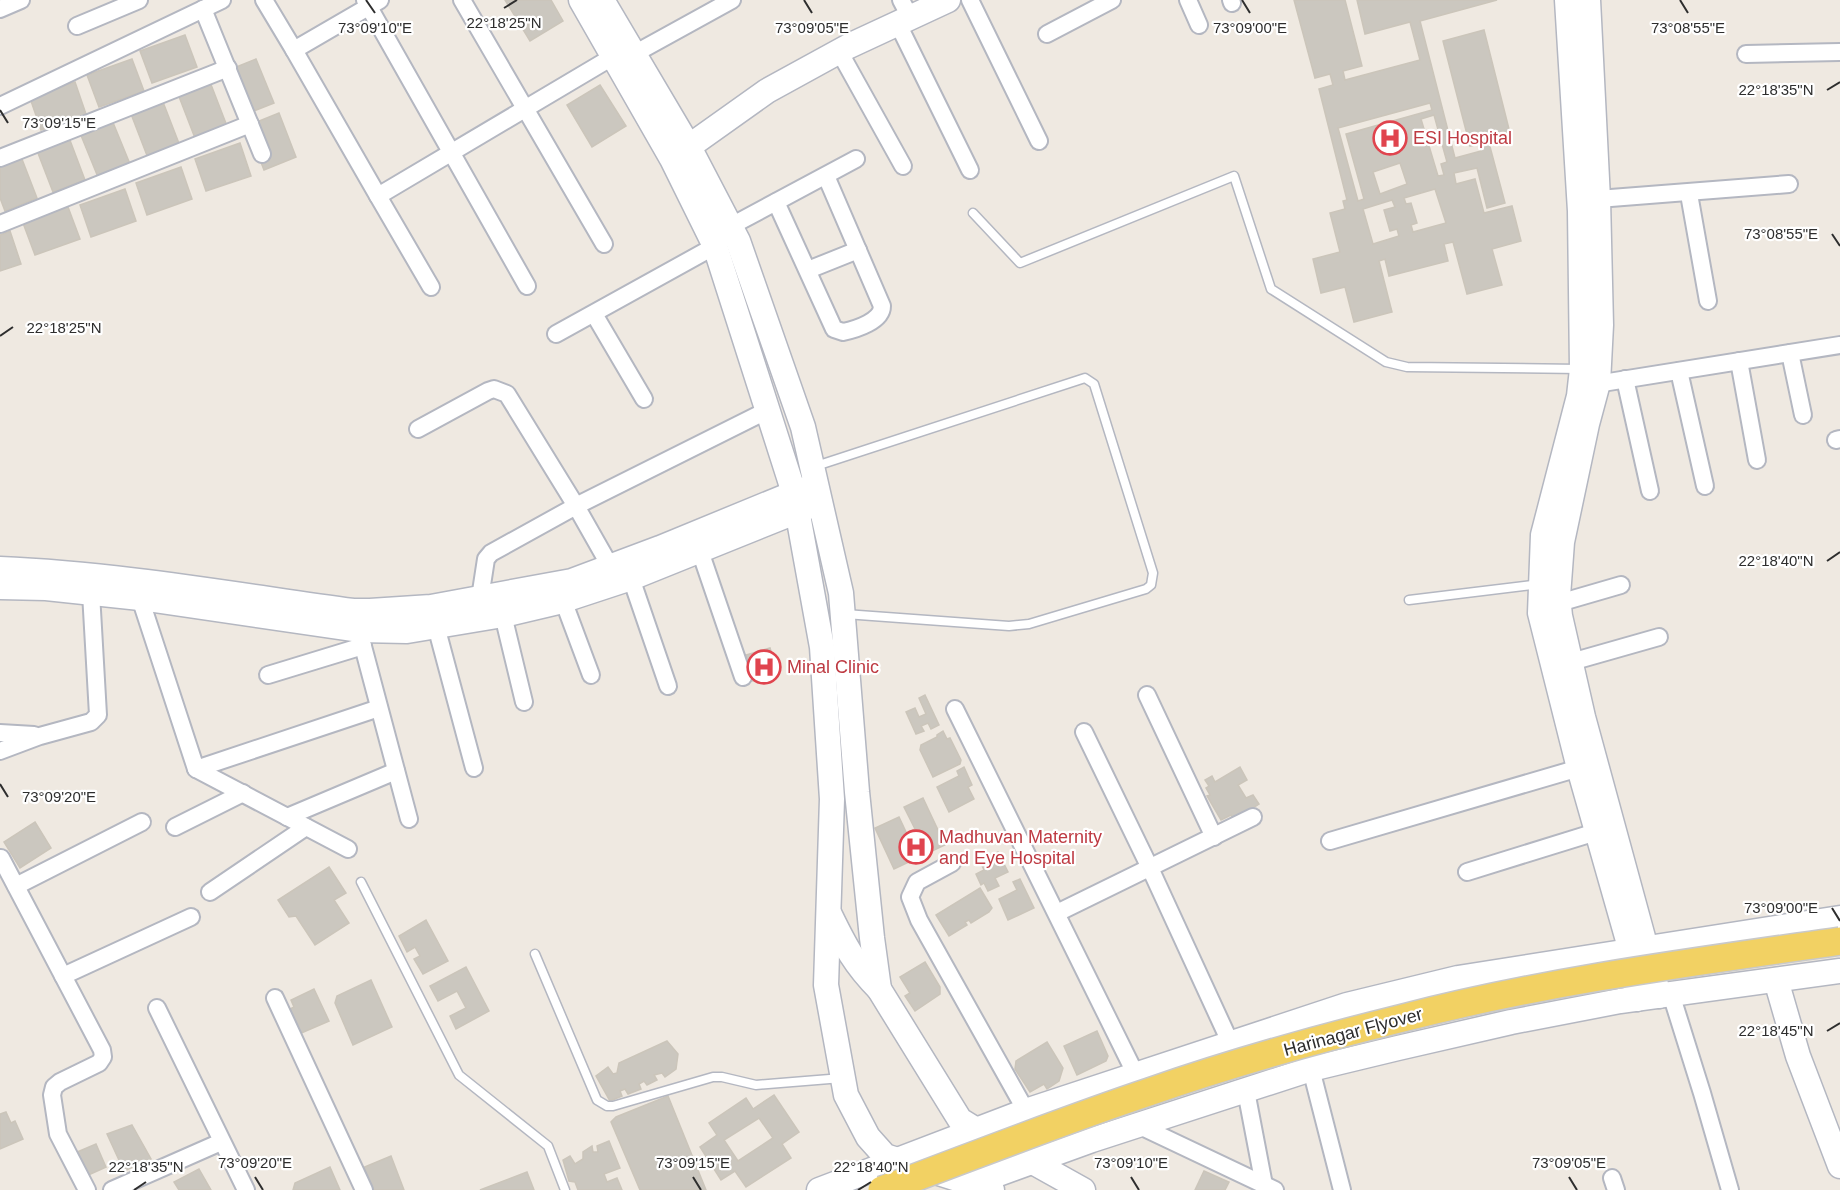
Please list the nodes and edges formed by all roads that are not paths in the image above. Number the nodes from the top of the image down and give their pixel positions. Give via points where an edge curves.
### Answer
1 (21, 0) edge
2 (139, 0) edge
3 (222, 0) edge
4 (264, 0) edge
5 (462, 0) edge
6 (581, 0) edge
7 (602, 0) edge
8 (732, 0) edge
9 (948, 0) edge
10 (970, 0) edge
11 (1112, 0) edge
12 (1188, 0) edge
13 (1567, 0) edge
14 (1588, 0) edge
15 (371, 2) edge
16 (0, 9) edge
17 (203, 9) junction
18 (903, 13) edge
19 (1199, 25) dead end
20 (77, 26) dead end
21 (1047, 34) dead end
22 (294, 50) junction
23 (839, 51) junction
24 (1840, 52) edge
25 (1746, 54) dead end
26 (624, 55) junction
27 (228, 68) junction
28 (0, 106) edge
29 (525, 109) junction
30 (250, 124) junction
31 (1039, 141) dead end
32 (451, 153) junction
33 (680, 153) junction
34 (262, 154) dead end
35 (0, 158) edge
36 (856, 159) dead end
37 (903, 166) dead end
38 (970, 170) dead end
39 (826, 176) junction
40 (1789, 184) dead end
41 (1689, 194) junction
42 (378, 196) junction
43 (1598, 200) junction
44 (776, 202) junction
45 (973, 213) dead end
46 (0, 224) edge
47 (731, 226) junction
48 (604, 244) dead end
49 (715, 246) junction
50 (858, 250) junction
51 (808, 270) junction
52 (527, 286) dead end
53 (431, 287) dead end
54 (1708, 301) dead end
55 (594, 314) junction
56 (556, 334) dead end
57 (1840, 345) edge
58 (1790, 353) junction
59 (1739, 362) junction
60 (1678, 371) junction
61 (1625, 379) junction
62 (1587, 380) junction
63 (644, 399) dead end
64 (768, 410) junction
65 (1803, 415) dead end
66 (418, 429) dead end
67 (1757, 460) dead end
68 (817, 485) junction
69 (1705, 486) dead end
70 (1650, 491) dead end
71 (795, 502) junction
72 (576, 506) junction
73 (700, 551) junction
74 (0, 569) edge
75 (620, 572) junction
76 (1541, 584) junction
77 (1621, 585) dead end
78 (0, 587) edge
79 (91, 593) junction
80 (140, 598) junction
81 (480, 598) junction
82 (563, 600) junction
83 (1409, 600) dead end
84 (1558, 603) junction
85 (843, 614) junction
86 (504, 615) junction
87 (436, 626) junction
88 (358, 629) junction
89 (1659, 637) dead end
90 (1571, 662) junction
91 (268, 675) dead end
92 (591, 675) dead end
93 (743, 677) dead end
94 (668, 686) dead end
95 (1147, 695) dead end
96 (524, 702) dead end
97 (380, 708) junction
98 (955, 709) dead end
99 (1084, 732) dead end
100 (0, 733) edge
101 (40, 736) junction
102 (0, 751) edge
103 (474, 768) dead end
104 (1579, 768) junction
105 (196, 769) junction
106 (396, 771) junction
107 (857, 792) junction
108 (832, 793) junction
109 (243, 794) junction
110 (287, 817) junction
111 (1253, 817) dead end
112 (409, 819) dead end
113 (142, 822) dead end
114 (175, 827) dead end
115 (306, 827) junction
116 (1596, 832) junction
117 (1214, 837) junction
118 (1330, 841) dead end
119 (348, 849) dead end
120 (1, 858) edge
121 (952, 863) dead end
122 (1150, 868) junction
123 (1467, 872) dead end
124 (361, 882) dead end
125 (16, 886) junction
126 (210, 892) dead end
127 (829, 912) junction
128 (1057, 913) junction
129 (191, 917) dead end
130 (1840, 918) edge
131 (1840, 941) edge
132 (1639, 950) junction
133 (535, 954) dead end
134 (1840, 971) edge
135 (63, 976) junction
136 (1776, 980) junction
137 (879, 989) junction
138 (1656, 996) junction
139 (275, 998) dead end
140 (157, 1008) dead end
141 (1230, 1042) junction
142 (1311, 1069) junction
143 (1136, 1075) junction
144 (843, 1077) junction
145 (1246, 1091) junction
146 (1026, 1111) junction
147 (1140, 1126) junction
148 (978, 1130) junction
149 (221, 1142) junction
150 (898, 1161) junction
151 (1031, 1162) junction
152 (1840, 1166) edge
153 (1269, 1187) edge
154 (972, 1188) edge
155 (87, 1190) edge
156 (112, 1190) edge
157 (246, 1190) edge
158 (364, 1190) edge
159 (565, 1190) edge
160 (819, 1190) edge
161 (882, 1190) edge
162 (1081, 1190) edge
163 (1342, 1190) edge
164 (1730, 1190) edge

1 - 16 street
2 - 20 street
3 - 17 street
4 - 22 street
5 - 29 street
6 - 26 street
7 - 26 street
8 - 26 street
9 - 18 street
10 - 31 street
11 - 21 street
12 - 19 street
13 - 62 street
14 - 43 street
15 - 22 street
15 - 32 street
17 - 27 street
17 - 28 street
18 - 23 street
18 - 38 street
22 - 42 street
23 - 33 street via 767,91
23 - 37 street
24 - 25 street
26 - 29 street
26 - 33 street
27 - 30 street
27 - 35 street
29 - 32 street
29 - 48 street
30 - 34 street
30 - 46 street
32 - 42 street
32 - 52 street
33 - 47 street
33 - 49 street
36 - 39 street
39 - 44 street
39 - 50 street
40 - 41 street
41 - 43 street
41 - 54 street
42 - 53 street
43 - 62 street via 1601,325
44 - 47 street
44 - 51 street
45 - 62 lane via 1020,263 1234,176 1271,290 1386,362 1407,367
47 - 68 street via 799,416
49 - 55 street
49 - 64 street
50 - 51 street
50 - 51 street via 882,312 878,318 849,331 834,328
55 - 56 street
55 - 63 street
57 - 58 street
58 - 59 street
58 - 65 street
59 - 60 street
59 - 67 street
60 - 61 street
60 - 69 street
61 - 62 street
61 - 70 street
62 - 76 street via 1545,524
62 - 84 street via 1587,424 1562,542
64 - 71 street
64 - 72 street
66 - 72 street via 494,389 501,390
68 - 71 street
68 - 85 street
68 - 85 lane via 1085,378 1094,384 1154,573 1146,589 1029,624 988,625
71 - 73 street
71 - 75 street via 660,548
71 - 108 street via 822,647
72 - 75 street
72 - 81 street via 488,556
73 - 75 street
73 - 93 street
74 - 88 street via 137,582
75 - 81 street
75 - 82 street
75 - 94 street
76 - 83 lane
76 - 104 street via 1542,624
77 - 84 street
78 - 79 street
79 - 80 street
79 - 101 street via 98,715 91,722
80 - 88 street
80 - 105 street
81 - 88 street via 431,607 370,611
82 - 86 street
82 - 92 street
84 - 90 street
85 - 107 street
86 - 87 street
86 - 96 street
87 - 88 street via 398,631
87 - 103 street
88 - 91 street
88 - 97 street
89 - 90 street
90 - 132 street
95 - 117 street
97 - 105 street
97 - 106 street
98 - 128 street
99 - 122 street
100 - 101 street
101 - 102 street
104 - 116 street
104 - 118 street
105 - 109 street
106 - 110 street
106 - 112 street
107 - 108 street
107 - 137 street
108 - 127 street
109 - 110 street
109 - 114 street
110 - 115 street
111 - 117 street
113 - 125 street
115 - 119 street
115 - 126 street
116 - 123 street
116 - 132 street
117 - 122 street
120 - 125 street
121 - 146 street via 917,882 910,897
122 - 128 street
122 - 141 street
124 - 159 lane via 459,1075 548,1146
125 - 135 street
127 - 137 street via 847,950
127 - 144 street via 826,985
128 - 143 street
129 - 135 street
130 - 132 street
131 - 161 main road, Harinagar Flyover, bridge via 1647,968 1404,1017 1150,1091
132 - 138 street
132 - 141 street via 1458,978 1347,1005
133 - 144 lane via 597,1100 607,1106 713,1077 751,1085
134 - 136 street
135 - 155 street via 103,1057 99,1063 60,1082 52,1095 58,1134
136 - 138 street
136 - 152 street via 1798,1056
137 - 148 street via 960,1120
138 - 142 street via 1511,1022
138 - 164 street via 1702,1093
139 - 158 street
140 - 149 street
141 - 143 street
142 - 145 street
142 - 163 street
143 - 146 street
144 - 150 street via 846,1095 868,1137 885,1156
145 - 147 street
145 - 153 street
146 - 148 street
147 - 151 street
147 - 153 street
148 - 150 street
148 - 151 street
149 - 156 street
149 - 157 street
150 - 154 street
150 - 160 street
151 - 154 street
151 - 162 street

